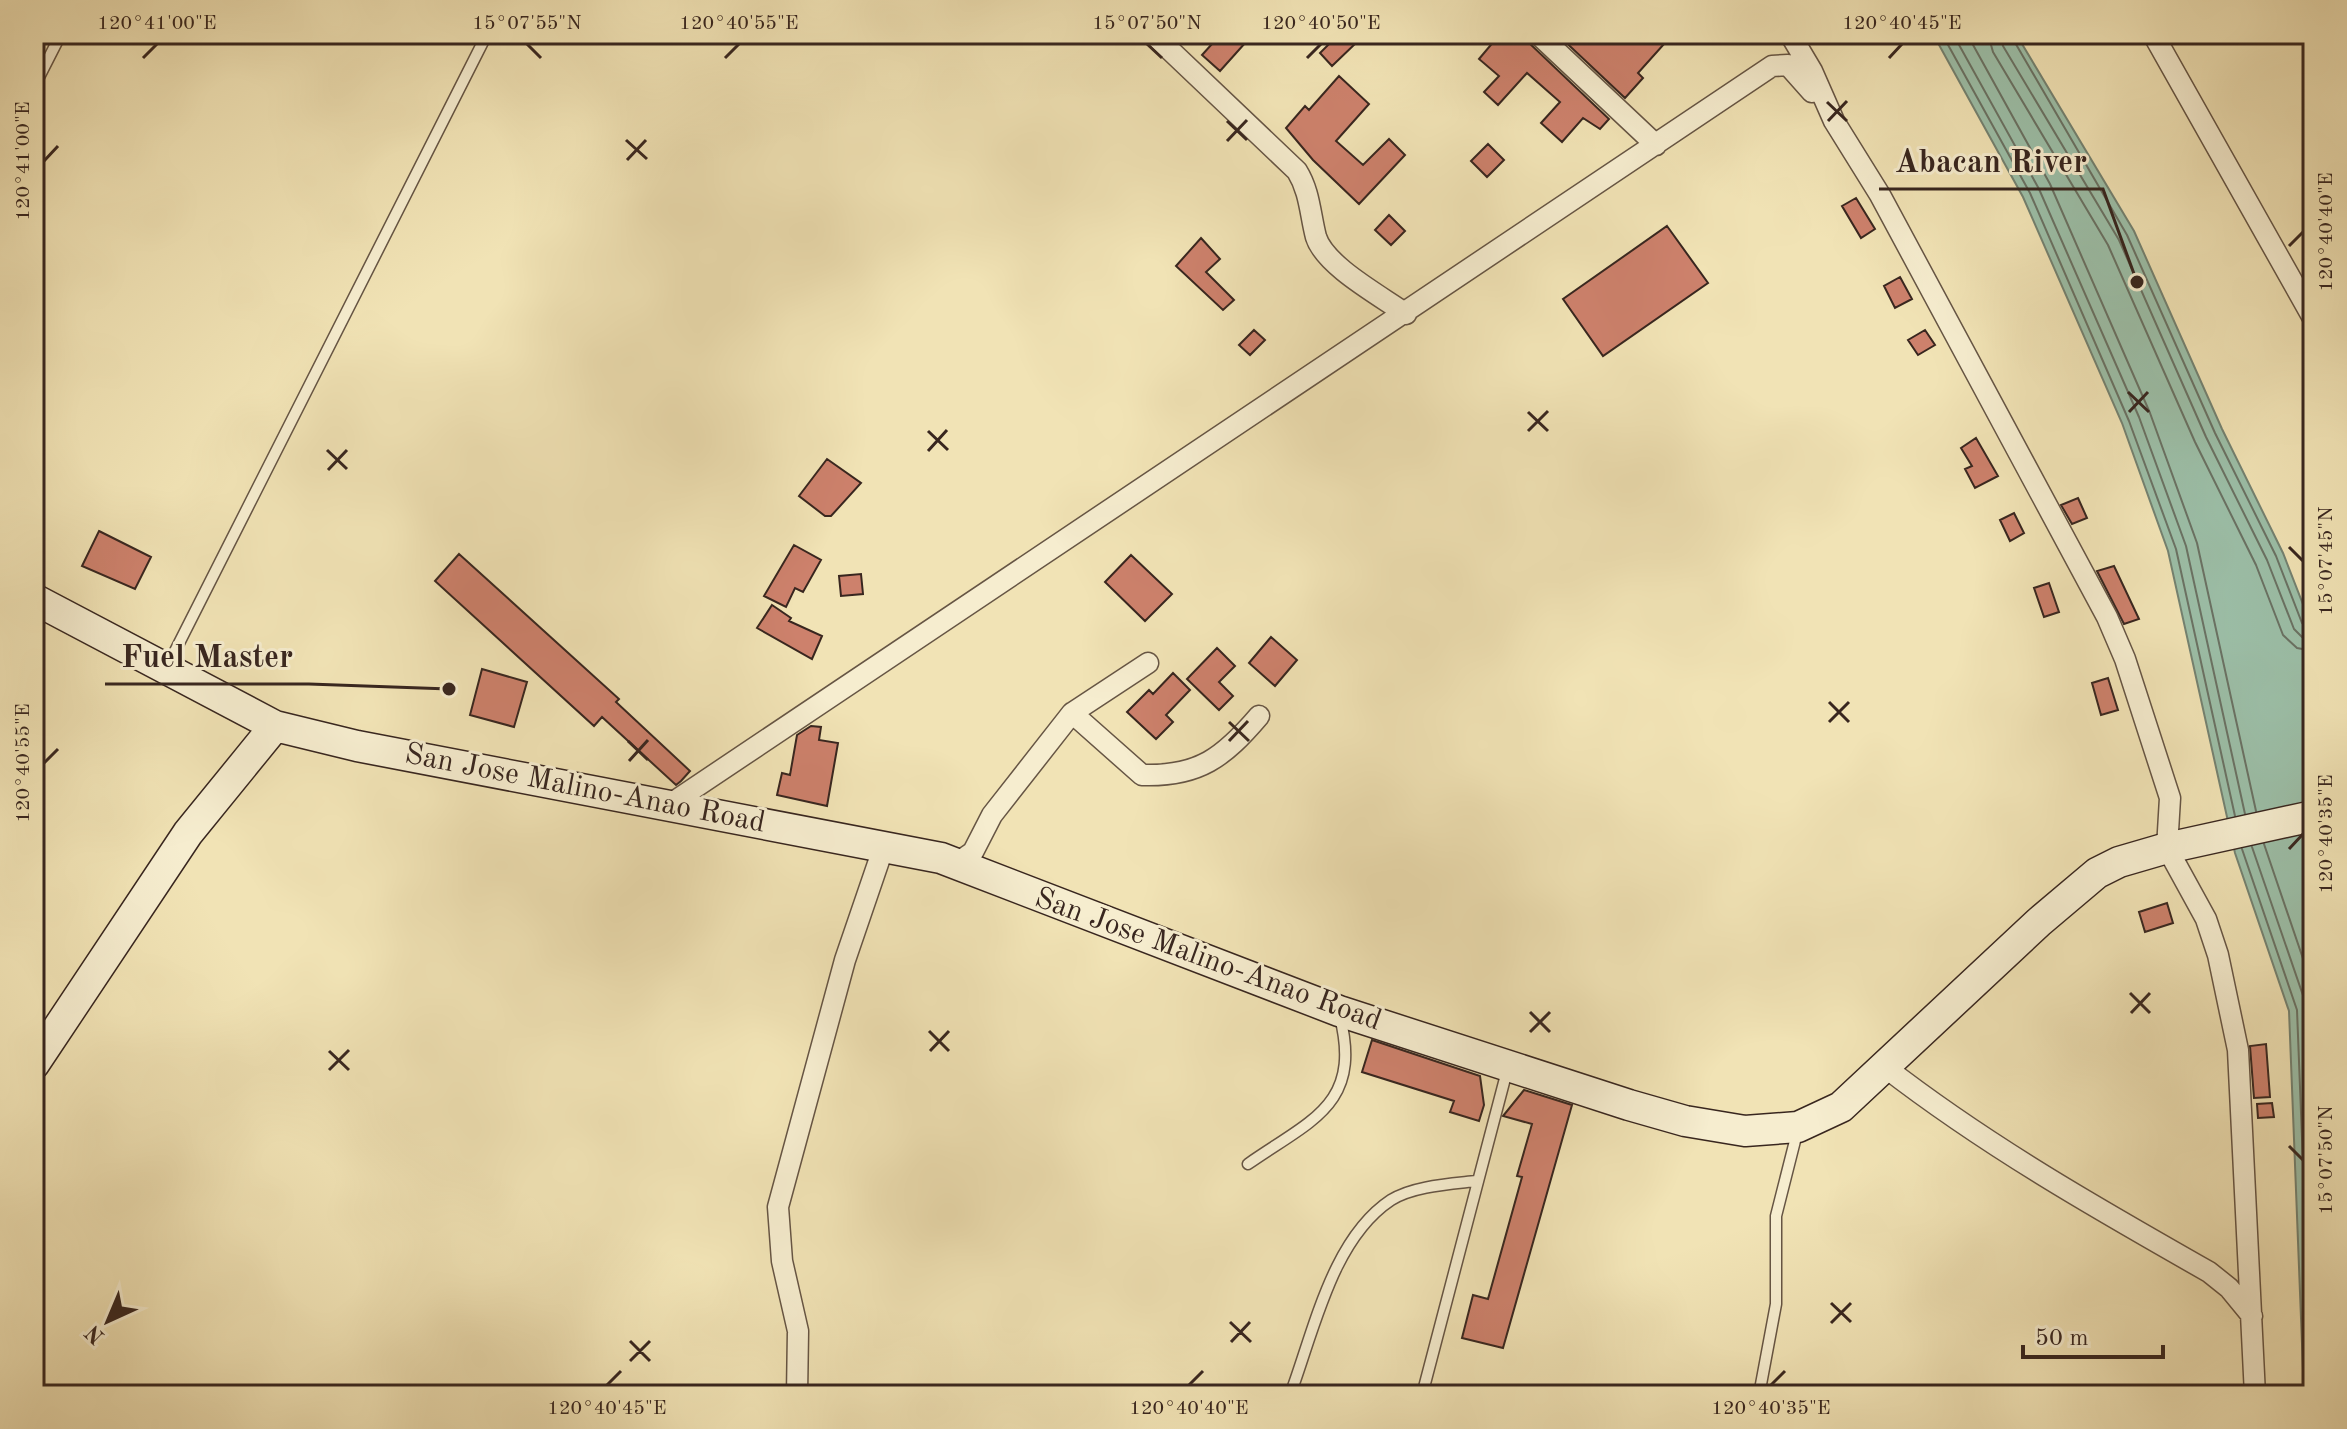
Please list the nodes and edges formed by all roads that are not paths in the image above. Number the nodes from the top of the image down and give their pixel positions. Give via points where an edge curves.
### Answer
1 (61, 34) edge
2 (487, 34) edge
3 (1153, 34) edge
4 (1538, 34) edge
5 (1790, 34) edge
6 (2153, 34) edge
7 (34, 87) edge
8 (1834, 121) junction
9 (1656, 145) junction
10 (1406, 314) junction
11 (2313, 318) edge
12 (34, 599) edge
13 (1148, 663) dead end
14 (166, 669) junction
15 (1072, 713) junction
16 (1259, 716) dead end
17 (275, 726) junction
18 (669, 805) junction
19 (2313, 816) edge
20 (884, 846) junction
21 (2178, 846) junction
22 (954, 865) junction
23 (1339, 1011) junction
24 (34, 1064) edge
25 (1508, 1065) junction
26 (1885, 1067) junction
27 (1798, 1127) junction
28 (1248, 1164) dead end
29 (1476, 1181) junction
30 (2252, 1316) junction
31 (797, 1395) edge
32 (1290, 1395) edge
33 (1422, 1395) edge
34 (1759, 1395) edge
35 (2255, 1395) edge

1 - 7 lane
2 - 14 lane
3 - 10 street via 1297,171 1305,183 1316,237 1331,261
4 - 9 street
5 - 8 street
6 - 11 street
8 - 9 street via 1794,69 1779,63
8 - 21 street via 1888,208 2118,638 2170,798
9 - 10 street
10 - 18 street
12 - 14 main road, San Jose Malino-Anao Road
13 - 15 street
14 - 17 main road, San Jose Malino-Anao Road
15 - 16 street via 1142,775 1156,776 1217,759
15 - 22 street via 992,815 973,852
17 - 18 main road, San Jose Malino-Anao Road
17 - 24 main road via 188,833
18 - 20 main road, San Jose Malino-Anao Road
19 - 21 main road, San Jose Malino-Anao Road
20 - 22 main road, San Jose Malino-Anao Road
20 - 31 street via 845,960 778,1207 782,1261 798,1331
21 - 26 main road, San Jose Malino-Anao Road via 2119,862 2073,891
21 - 30 street via 2218,955 2238,1050
22 - 23 main road, San Jose Malino-Anao Road
23 - 25 main road, San Jose Malino-Anao Road
23 - 28 lane via 1348,1049 1334,1099
25 - 27 main road, San Jose Malino-Anao Road via 1717,1128
25 - 29 lane
26 - 27 main road, San Jose Malino-Anao Road via 1841,1107
26 - 30 street via 2071,1194 2209,1272
27 - 34 lane via 1776,1216 1776,1304
29 - 32 lane via 1393,1199 1356,1231 1338,1264
29 - 33 lane
30 - 35 street

